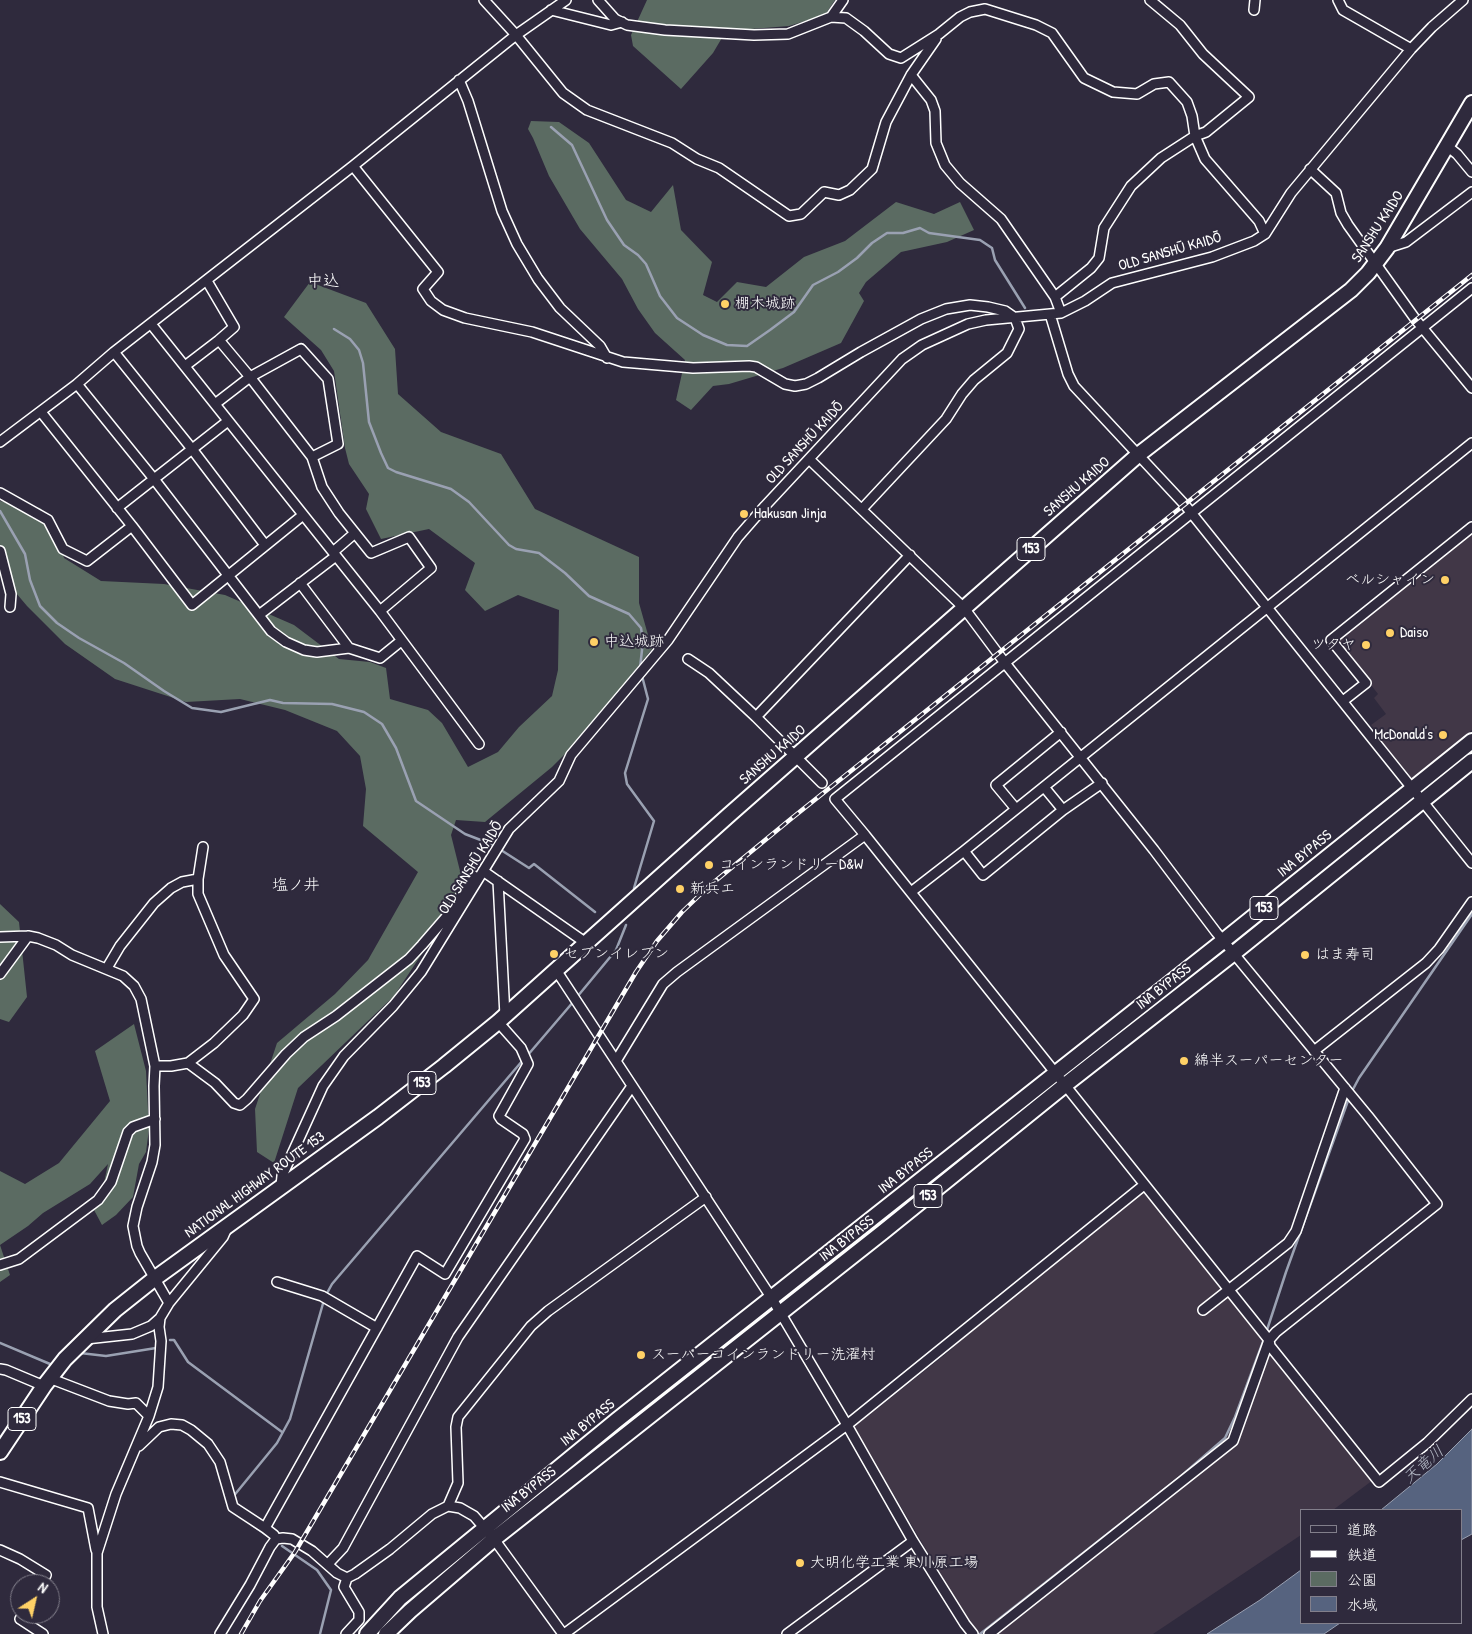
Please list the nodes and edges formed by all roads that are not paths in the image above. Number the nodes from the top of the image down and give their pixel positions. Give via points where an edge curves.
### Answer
1 (484, 0) edge
2 (566, 0) edge
3 (598, 0) edge
4 (843, 0) edge
5 (1150, 0) edge
6 (1255, 0) edge
7 (1338, 0) edge
8 (1463, 0) edge
9 (551, 10) junction
10 (1254, 10) dead end
11 (830, 17) junction
12 (622, 22) junction
13 (939, 34) junction
14 (516, 35) junction
15 (1411, 49) junction
16 (911, 75) junction
17 (459, 80) junction
18 (1472, 103) edge
19 (1195, 136) junction
20 (1447, 146) junction
21 (353, 166) junction
22 (1310, 169) junction
23 (1472, 172) edge
24 (1472, 192) edge
25 (1265, 234) junction
26 (1387, 248) junction
27 (1377, 263) junction
28 (207, 281) junction
29 (1472, 288) edge
30 (1055, 297) junction
31 (1061, 312) junction
32 (1050, 314) junction
33 (1015, 318) junction
34 (151, 324) junction
35 (1422, 328) junction
36 (219, 340) junction
37 (114, 352) junction
38 (607, 358) junction
39 (184, 366) junction
40 (250, 376) junction
41 (77, 384) junction
42 (1472, 388) edge
43 (215, 404) junction
44 (41, 412) junction
45 (228, 421) junction
46 (0, 442) edge
47 (1472, 443) edge
48 (192, 449) junction
49 (1138, 455) junction
50 (312, 457) junction
51 (810, 458) junction
52 (154, 479) junction
53 (0, 492) edge
54 (117, 508) junction
55 (862, 509) junction
56 (1192, 513) junction
57 (303, 515) junction
58 (132, 526) junction
59 (1472, 527) edge
60 (355, 533) junction
61 (266, 545) junction
62 (0, 551) edge
63 (334, 554) junction
64 (910, 555) junction
65 (229, 575) junction
66 (300, 583) junction
67 (10, 607) dead end
68 (1267, 607) junction
69 (964, 608) junction
70 (380, 612) junction
71 (259, 615) junction
72 (401, 641) junction
73 (349, 648) junction
74 (688, 659) dead end
75 (1005, 662) junction
76 (1343, 701) junction
77 (756, 717) junction
78 (1061, 732) junction
79 (1472, 741) edge
80 (479, 744) dead end
81 (1081, 757) junction
82 (796, 758) junction
83 (1472, 761) edge
84 (822, 783) dead end
85 (1102, 783) junction
86 (1044, 787) junction
87 (1413, 788) junction
88 (1422, 800) junction
89 (1016, 809) junction
90 (1063, 810) junction
91 (865, 835) junction
92 (203, 847) dead end
93 (964, 852) junction
94 (1472, 863) edge
95 (483, 871) junction
96 (198, 879) junction
97 (498, 881) junction
98 (910, 892) junction
99 (1472, 902) edge
100 (28, 936) junction
101 (0, 937) edge
102 (1223, 941) junction
103 (586, 942) junction
104 (1234, 953) junction
105 (106, 968) junction
106 (556, 970) junction
107 (0, 974) edge
108 (502, 1019) junction
109 (1314, 1052) junction
110 (616, 1061) junction
111 (188, 1063) junction
112 (155, 1066) junction
113 (1055, 1073) junction
114 (1065, 1085) junction
115 (632, 1086) junction
116 (1346, 1089) junction
117 (155, 1119) junction
118 (1144, 1185) junction
119 (281, 1186) junction
120 (706, 1197) junction
121 (228, 1225) junction
122 (0, 1265) edge
123 (154, 1279) junction
124 (277, 1282) dead end
125 (1228, 1290) junction
126 (771, 1297) junction
127 (169, 1303) junction
128 (1203, 1310) dead end
129 (781, 1312) junction
130 (160, 1318) junction
131 (377, 1328) junction
132 (83, 1339) junction
133 (1268, 1340) junction
134 (0, 1369) edge
135 (47, 1382) junction
136 (1472, 1399) edge
137 (149, 1416) junction
138 (847, 1425) junction
139 (136, 1449) junction
140 (0, 1452) edge
141 (0, 1482) edge
142 (448, 1506) junction
143 (265, 1528) junction
144 (489, 1534) junction
145 (276, 1539) junction
146 (913, 1541) junction
147 (0, 1550) edge
148 (97, 1553) junction
149 (328, 1564) junction
150 (44, 1574) edge
151 (347, 1578) junction
152 (27, 1624) edge
153 (43, 1634) edge
154 (103, 1634) edge
155 (220, 1634) edge
156 (346, 1634) edge
157 (366, 1634) edge
158 (386, 1634) edge
159 (564, 1634) edge
160 (787, 1634) edge
161 (973, 1634) edge
162 (989, 1634) edge

1 - 14 street
2 - 9 street
3 - 12 street via 615,19
4 - 11 street
5 - 19 street via 1180,25 1203,54 1249,97 1206,132
6 - 10 street
7 - 15 street via 1343,10
8 - 15 street
9 - 12 street via 611,26
9 - 14 street
11 - 12 street via 788,34 754,35 665,30
11 - 13 street via 846,18 889,54 901,58
13 - 16 street
13 - 19 street via 960,17 985,9 1036,25 1052,32 1084,78 1114,92 1137,94 1154,84 1169,82 1187,102
14 - 16 street via 563,92 586,110 672,143 719,168 789,216 801,214 824,192 839,195 850,190 872,169 886,122
14 - 17 street
15 - 22 street
16 - 30 street via 931,100 935,112 936,143 945,165 960,183 1001,218
17 - 21 street
17 - 38 street via 502,211 517,244 560,308 600,346
18 - 20 highway, SANSHU KAIDO / 153
19 - 25 street via 1205,160 1259,221
19 - 30 street via 1161,158 1131,186 1104,228 1099,258
20 - 23 street
20 - 26 highway, SANSHU KAIDO / 153
21 - 28 street
21 - 38 street via 438,272 423,289 431,301 443,310 465,318 532,332
22 - 25 street
22 - 27 street via 1336,193 1348,226
24 - 26 street via 1406,242
25 - 31 street, OLD SANSHŪ KAIDŌ via 1212,257 1112,283
26 - 27 highway, SANSHU KAIDO / 153
27 - 35 street
27 - 49 highway, SANSHU KAIDO / 153 via 1351,290
28 - 34 street
28 - 36 street via 234,327
29 - 35 street
30 - 31 street
31 - 32 street, OLD SANSHŪ KAIDŌ
32 - 33 street, OLD SANSHŪ KAIDŌ
32 - 49 street via 1074,386
33 - 38 street via 1005,311 988,307 970,305 946,309 869,347 818,378 795,386 785,384 756,367 693,368
33 - 51 street, OLD SANSHŪ KAIDŌ via 968,324 922,345 902,359
33 - 55 street via 1019,329 1007,353 974,380 946,420
34 - 37 street
34 - 39 street
35 - 42 street
35 - 56 street
36 - 39 street
36 - 40 street
37 - 41 street
37 - 48 street
39 - 43 street
40 - 43 street
40 - 50 street
40 - 50 street via 302,349 328,379 338,444
41 - 44 street
41 - 52 street
43 - 45 street
44 - 46 street
44 - 54 street
45 - 48 street
45 - 57 street
47 - 68 street
48 - 52 street
48 - 61 street
49 - 56 street
49 - 69 highway, SANSHU KAIDO / 153
50 - 60 street via 322,487
51 - 55 street
51 - 95 street, OLD SANSHŪ KAIDŌ via 735,541 668,640 571,755 559,781 509,829
52 - 54 street
52 - 65 street
53 - 58 street via 48,520 63,549 87,561
54 - 58 street
55 - 64 street
56 - 68 street
56 - 75 street
57 - 61 street
57 - 63 street
58 - 65 street via 192,605
59 - 76 street via 1331,640 1366,683
60 - 63 street
60 - 70 street via 372,553 409,537 431,568
61 - 65 street
62 - 67 street via 11,594
63 - 66 street
63 - 70 street
64 - 69 street
64 - 77 street
65 - 71 street
66 - 71 street
66 - 73 street
68 - 76 street
68 - 81 street
69 - 75 street
69 - 82 highway, SANSHU KAIDO / 153
70 - 72 street
71 - 73 street via 271,631 304,650 317,652
72 - 73 street via 380,658
72 - 80 street
74 - 77 street via 709,673
75 - 78 street
75 - 91 street via 835,798
76 - 87 street
77 - 82 street
78 - 81 street
78 - 89 street via 996,785
79 - 87 highway, INA BYPASS / 153
81 - 85 street
81 - 86 street
82 - 84 street
82 - 103 highway, SANSHU KAIDO / 153
83 - 88 highway, INA BYPASS / 153
85 - 90 street
85 - 102 street
86 - 89 street
86 - 90 street
87 - 88 street
87 - 102 highway, INA BYPASS / 153
88 - 94 street
88 - 104 highway, INA BYPASS / 153
89 - 93 street
90 - 93 street via 983,875
91 - 98 street
91 - 110 street via 664,984
92 - 96 street
93 - 98 street
95 - 97 street
95 - 111 street via 472,878 448,915 409,959 304,1037 240,1105
95 - 119 street, OLD SANSHŪ KAIDŌ via 421,972 344,1056 323,1086 282,1176
96 - 105 street via 171,888 154,904
96 - 111 street via 198,894 224,955 254,1000 243,1015
97 - 103 street
97 - 108 street
98 - 113 street
99 - 109 street via 1448,938 1426,963
100 - 101 street
100 - 105 street via 56,944 72,955
100 - 107 street
102 - 104 street
102 - 113 highway, INA BYPASS / 153
103 - 106 highway, SANSHU KAIDO / 153
104 - 109 street
104 - 114 highway, INA BYPASS / 153
105 - 112 street via 124,976 141,999
106 - 108 highway, NATIONAL HIGHWAY ROUTE 153 / 153
106 - 110 street
108 - 119 highway, NATIONAL HIGHWAY ROUTE 153 / 153 via 378,1117
108 - 131 street via 526,1056 527,1068 499,1116 525,1139 445,1274 417,1256
109 - 116 street
110 - 115 street
111 - 112 street
112 - 117 street
113 - 114 street
113 - 126 highway, INA BYPASS / 153
114 - 118 street
114 - 129 highway, INA BYPASS / 153
115 - 120 street
115 - 149 street via 458,1338 343,1548
116 - 125 street via 1296,1231 1288,1243
116 - 133 street via 1437,1204
117 - 122 street via 128,1132 111,1182 98,1200 18,1259
117 - 123 street via 152,1162 134,1226 137,1246
118 - 125 street
118 - 138 street
119 - 121 highway, NATIONAL HIGHWAY ROUTE 153 / 153
120 - 126 street
120 - 142 street via 531,1326 458,1417 458,1483
121 - 123 highway, NATIONAL HIGHWAY ROUTE 153 / 153
121 - 127 street via 223,1237
123 - 127 street
123 - 132 highway, NATIONAL HIGHWAY ROUTE 153 / 153
124 - 131 street via 325,1298
125 - 128 street
125 - 133 street
126 - 129 street
126 - 144 highway, INA BYPASS / 153 via 617,1420
127 - 130 street
129 - 138 street
129 - 144 highway, INA BYPASS / 153
130 - 132 street via 132,1334
130 - 137 street via 158,1387
131 - 143 street
132 - 135 highway, NATIONAL HIGHWAY ROUTE 153 / 153
133 - 136 street via 1379,1482 1427,1444
133 - 162 street via 1233,1441
134 - 135 street
135 - 137 street via 109,1401 136,1403
135 - 140 highway, NATIONAL HIGHWAY ROUTE 153 / 153
137 - 139 street
138 - 146 street
138 - 159 street
139 - 143 street via 159,1427 182,1425 208,1444 220,1462 233,1506
139 - 148 street via 116,1494
141 - 148 street via 88,1508
142 - 144 street via 469,1512
142 - 151 street via 432,1514 390,1549
143 - 145 street
144 - 157 highway, INA BYPASS / 153 via 400,1598
144 - 158 highway, INA BYPASS / 153
144 - 159 street
145 - 149 street via 292,1539
145 - 155 street
146 - 160 street
146 - 161 street
147 - 150 street
148 - 154 street via 97,1607
149 - 151 street
151 - 156 street via 344,1587 359,1612 359,1620
152 - 153 street

